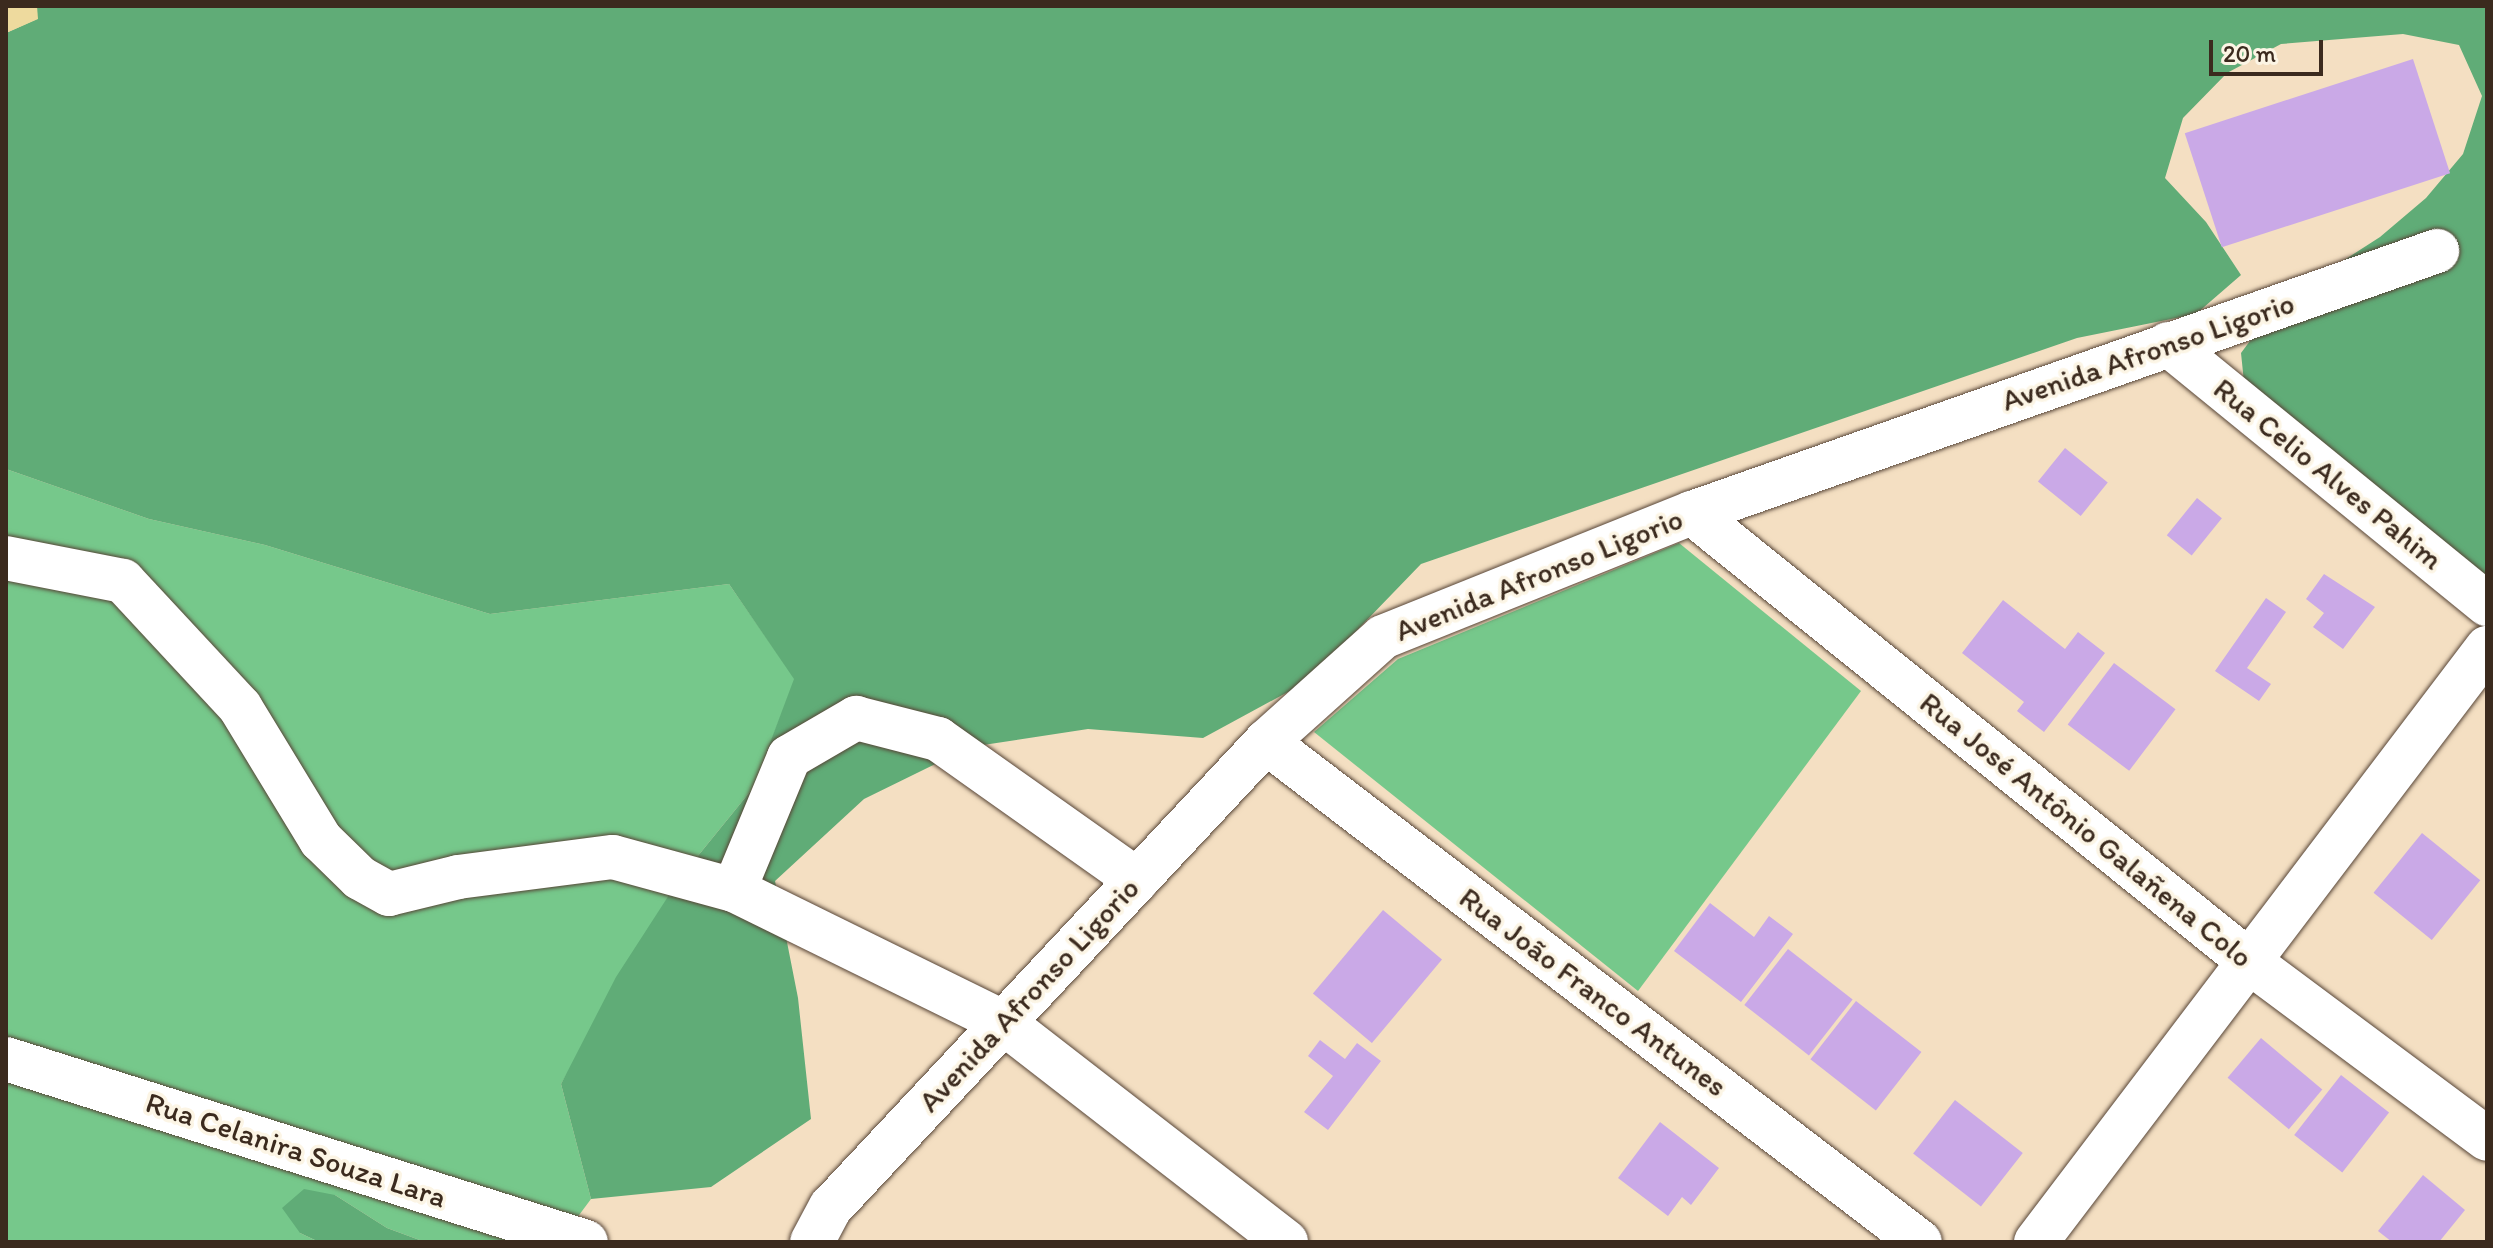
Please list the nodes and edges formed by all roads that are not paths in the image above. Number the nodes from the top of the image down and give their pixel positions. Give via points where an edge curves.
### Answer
1 (2437, 251) dead end
2 (2168, 344) junction
3 (1692, 513) junction
4 (6, 558) edge
5 (2487, 604) edge
6 (2487, 648) edge
7 (1266, 742) junction
8 (1137, 880) junction
9 (734, 890) junction
10 (2251, 963) junction
11 (1004, 1023) junction
12 (6, 1059) edge
13 (2487, 1139) edge
14 (586, 1242) edge
15 (812, 1242) edge
16 (1286, 1242) edge
17 (1920, 1242) edge
18 (2036, 1242) edge

1 - 2 street, Avenida Afronso Ligorio
2 - 3 street, Avenida Afronso Ligorio
2 - 5 street, Rua Celio Alves Pahim
3 - 7 street, Avenida Afronso Ligorio via 1383,637
3 - 10 street, Rua José Antônio Galañena Colo
4 - 9 street via 123,581 240,707 321,840 360,878 389,894 458,877 613,857
6 - 10 street
7 - 8 street, Avenida Afronso Ligorio
7 - 17 street, Rua João Franco Antunes
8 - 9 street via 938,739 856,718 789,757
8 - 11 street, Avenida Afronso Ligorio
9 - 11 street
10 - 13 street, Rua José Antônio Galañena Colo
10 - 18 street
11 - 15 street, Avenida Afronso Ligorio via 831,1207
11 - 16 street
12 - 14 street, Rua Celanira Souza Lara

